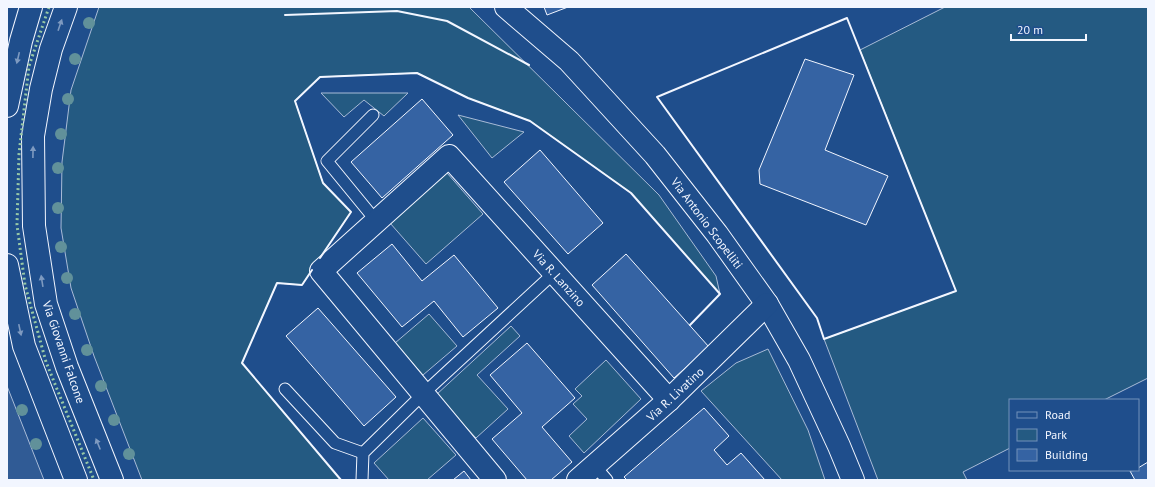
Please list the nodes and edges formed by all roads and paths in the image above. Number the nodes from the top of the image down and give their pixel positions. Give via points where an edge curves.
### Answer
1 (31, 7) edge
2 (66, 7) edge
3 (506, 7) edge
4 (7, 106) edge
5 (373, 115) dead end
6 (377, 222) junction
7 (7, 264) edge
8 (554, 273) junction
9 (768, 304) junction
10 (285, 389) dead end
11 (424, 394) junction
12 (669, 400) junction
13 (363, 453) junction
14 (601, 473) edge
15 (76, 480) edge
16 (112, 480) edge
17 (362, 480) edge
18 (495, 480) edge
19 (578, 480) edge
20 (853, 480) edge

1 -> 4 street
16 -> 2 street, Via Giovanni Falcone via 67,367 46,304 34,226 34,136 41,89 51,49
3 - 9 street, Via Antonio Scopelliti via 569,61 655,155
5 - 6 lane via 327,161
6 - 8 street, Via R. Lanzino via 449,156
6 - 11 street via 321,271
7 -> 15 street via 24,346
8 - 11 lane
8 - 12 street, Via R. Lanzino
9 - 12 street, Via R. Livatino
9 - 20 street, Via Antonio Scopelliti via 799,360
10 - 13 lane via 335,443
11 - 13 lane
11 - 18 street
12 - 14 street, Via R. Livatino
13 - 17 lane
14 - 19 street, Via R. Livatino

